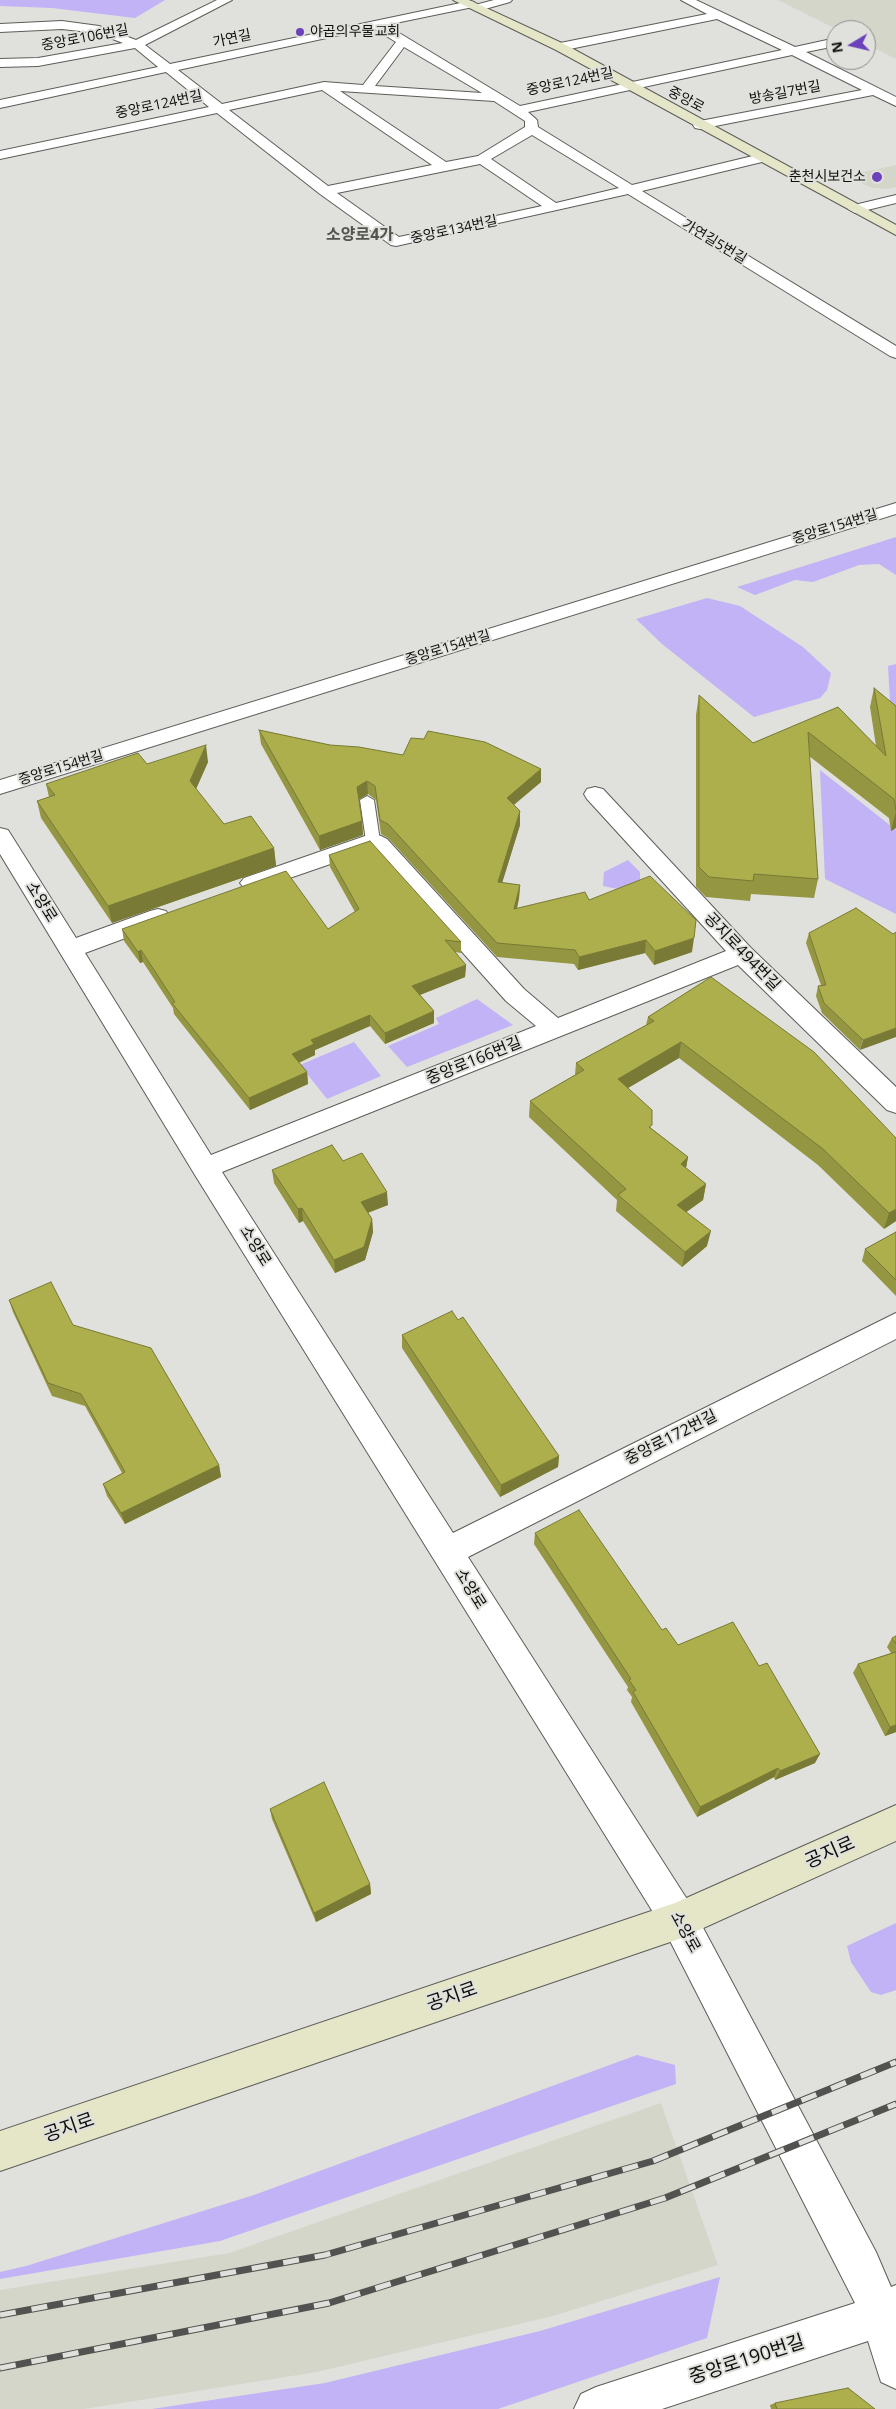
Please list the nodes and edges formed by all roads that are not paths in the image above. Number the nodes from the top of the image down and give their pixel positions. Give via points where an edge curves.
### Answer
1 (226, 0) edge
2 (506, 0) edge
3 (687, 0) edge
4 (469, 4) edge
5 (718, 15) junction
6 (375, 24) junction
7 (0, 28) edge
8 (403, 40) junction
9 (137, 44) junction
10 (826, 44) edge
11 (560, 48) junction
12 (794, 50) junction
13 (0, 63) edge
14 (169, 68) junction
15 (324, 86) junction
16 (628, 86) junction
17 (366, 89) junction
18 (875, 91) junction
19 (496, 98) junction
20 (896, 102) edge
21 (0, 104) edge
22 (221, 109) junction
23 (518, 110) junction
24 (700, 125) junction
25 (532, 129) junction
26 (0, 155) edge
27 (761, 158) junction
28 (482, 159) junction
29 (442, 166) junction
30 (630, 190) junction
31 (325, 191) junction
32 (896, 199) edge
33 (554, 208) junction
34 (855, 209) junction
35 (896, 231) edge
36 (896, 353) edge
37 (896, 508) edge
38 (0, 787) edge
39 (595, 794) dead end
40 (367, 800) dead end
41 (0, 835) edge
42 (373, 842) junction
43 (234, 890) edge
44 (179, 909) edge
45 (70, 949) junction
46 (742, 954) junction
47 (555, 1029) junction
48 (896, 1103) edge
49 (205, 1168) junction
50 (896, 1325) edge
51 (447, 1552) junction
52 (896, 1823) edge
53 (679, 1920) junction
54 (0, 2151) edge
55 (889, 2311) edge
56 (896, 2367) edge
57 (596, 2409) edge

1 - 9 street, 중앙로106번길
2 - 4 street, 가연길
3 - 5 street, 방송길7번길
4 - 6 street, 가연길
4 - 11 street, 중앙로
5 - 11 street
5 - 12 street, 방송길7번길
6 - 8 street, 가연길5번길
6 - 14 street, 가연길
7 - 9 street, 중앙로134번길 via 62,25 99,30
8 - 17 street
8 - 19 street, 가연길5번길
9 - 13 street, 중앙로106번길 via 38,62
9 - 14 street, 중앙로134번길
10 - 12 street
11 - 16 street, 중앙로
12 - 16 street
12 - 18 street, 방송길7번길
14 - 21 street, 가연길
14 - 22 street, 중앙로134번길
15 - 17 street, 중앙로124번길
15 - 22 street, 중앙로124번길
15 - 29 street
16 - 23 street, 중앙로124번길
16 - 24 street, 중앙로
17 - 19 street, 중앙로124번길
18 - 20 street, 방송길7번길
18 - 24 street, 방송길7번길
19 - 23 street, 가연길5번길
22 - 26 street, 중앙로124번길
22 - 31 street, 중앙로134번길
23 - 25 street, 가연길5번길 via 531,120
24 - 27 street, 중앙로
25 - 28 street
25 - 30 street, 가연길5번길
27 - 30 street, 중앙로134번길
27 - 34 street, 중앙로
28 - 29 street
28 - 33 street
29 - 31 street
30 - 33 street, 중앙로134번길
30 - 36 street, 가연길5번길
31 - 33 street, 중앙로134번길 via 396,242
32 - 34 street
34 - 35 street, 중앙로
37 - 38 street, 중앙로154번길
39 - 46 street, 공지로494번길
40 - 42 lane
41 - 45 street, 소양로
42 - 43 street
42 - 47 street via 379,844 515,995
44 - 45 street
45 - 49 street, 소양로
46 - 47 street, 중앙로166번길
46 - 48 street, 공지로494번길
47 - 49 street, 중앙로166번길
49 - 51 street, 소양로
50 - 51 street, 중앙로172번길
51 - 53 street, 소양로
52 - 53 street, 공지로
53 - 54 street, 공지로
53 - 55 street, 소양로 via 861,2266
55 - 56 street, 소양로
55 - 57 street, 중앙로190번길

